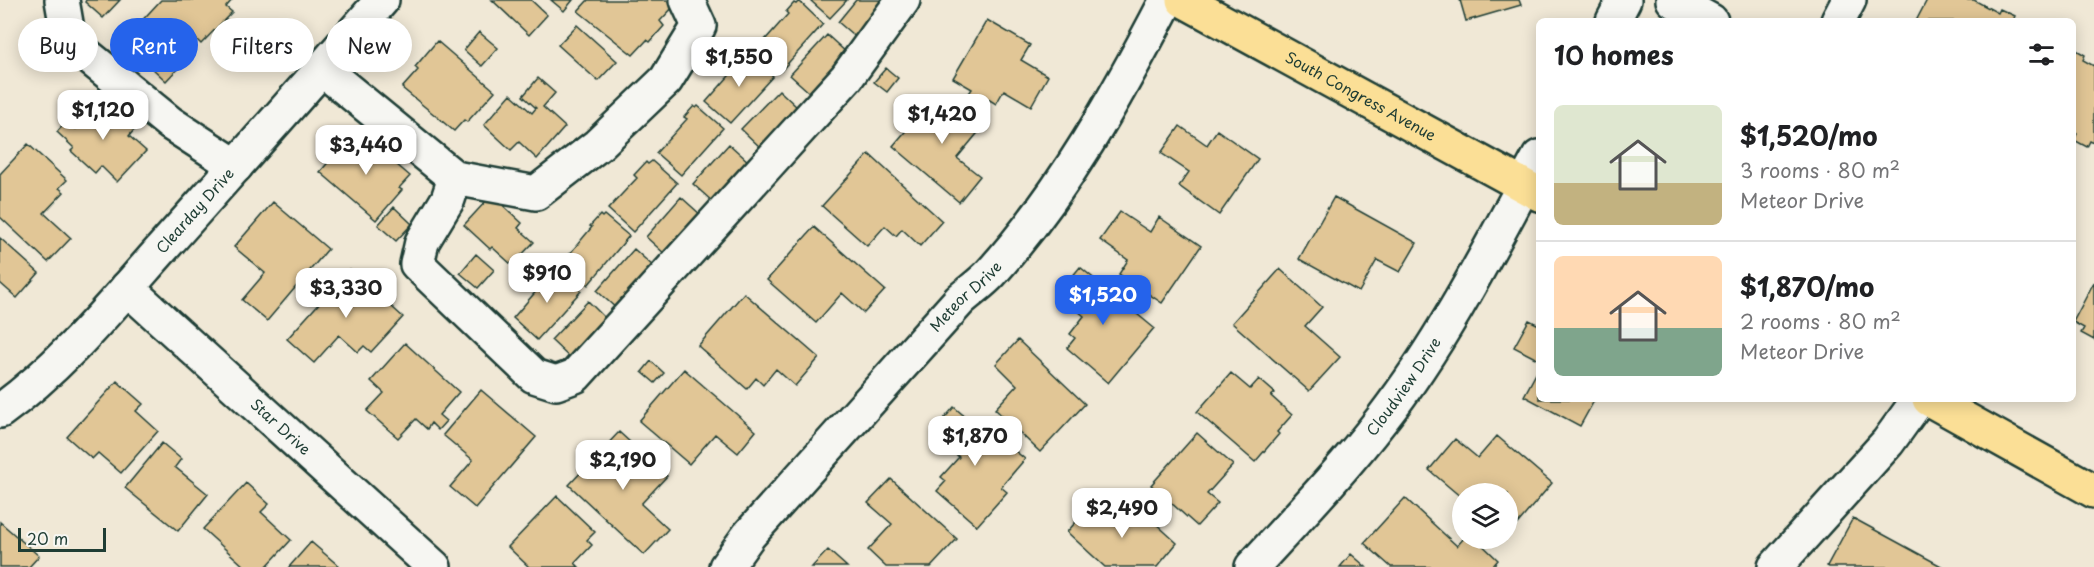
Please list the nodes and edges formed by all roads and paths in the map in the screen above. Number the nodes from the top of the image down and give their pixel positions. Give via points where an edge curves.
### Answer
1 (62, 0) edge
2 (382, 0) edge
3 (687, 0) edge
4 (903, 0) edge
5 (1167, 0) edge
6 (1183, 0) edge
7 (1624, 0) edge
8 (1673, 0) edge
9 (1849, 0) edge
10 (1615, 18) edge
11 (1706, 18) edge
12 (1840, 18) edge
13 (322, 69) junction
14 (236, 166) junction
15 (1536, 169) edge
16 (455, 178) junction
17 (1531, 190) edge
18 (127, 288) junction
19 (1917, 402) edge
20 (1934, 402) edge
21 (0, 411) edge
22 (2094, 491) edge
23 (434, 567) edge
24 (726, 567) edge
25 (1252, 567) edge
26 (1775, 567) edge

1 - 14 street via 67,29 79,49 170,123
2 - 13 street, Clearday Drive
3 - 16 street via 699,26 666,80 598,145 536,193
4 - 16 street via 847,77 575,376 556,383 534,376 417,264 422,242 448,199
5 - 24 street, Meteor Drive via 1098,126 1026,230 749,535
6 - 17 main road, South Congress Avenue
7 - 10 street
8 - 11 street
9 - 12 street
13 - 14 street, Clearday Drive
13 - 16 street
14 - 18 street, Clearday Drive
15 - 17 street, Cloudview Drive
17 - 25 street, Cloudview Drive via 1382,418
18 - 21 street, Clearday Drive via 60,359
18 - 23 street, Star Drive
19 - 26 street via 1888,442
20 - 22 main road

